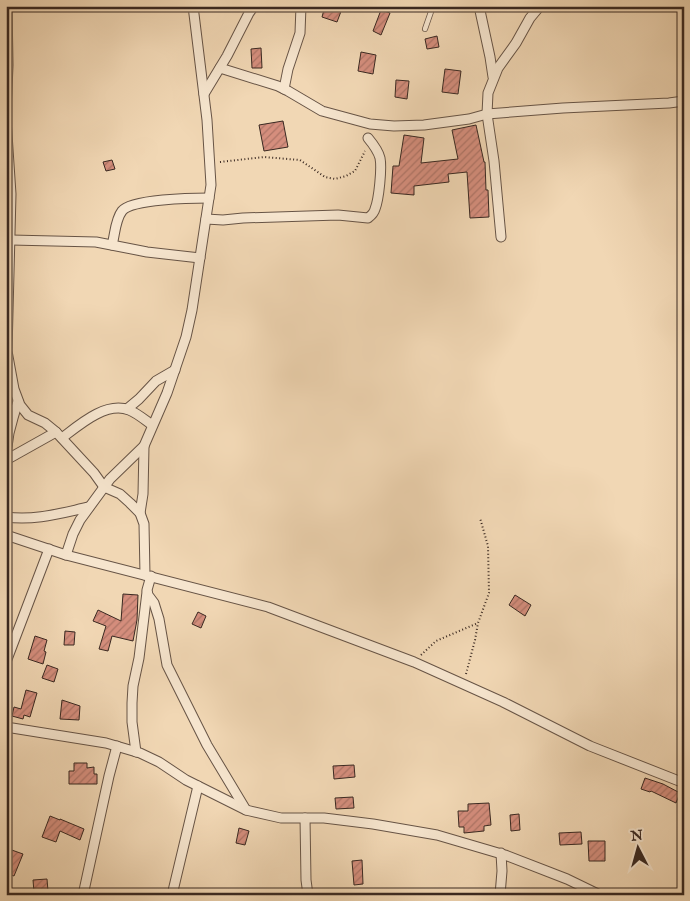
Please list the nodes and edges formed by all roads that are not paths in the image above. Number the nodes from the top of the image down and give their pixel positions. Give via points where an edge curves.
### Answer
1 (7, 6) edge
2 (193, 6) edge
3 (254, 6) edge
4 (301, 6) edge
5 (433, 6) edge
6 (479, 6) edge
7 (540, 6) edge
8 (425, 29) dead end
9 (220, 68) junction
10 (493, 80) junction
11 (284, 89) junction
12 (204, 94) junction
13 (684, 101) edge
14 (6, 103) edge
15 (6, 113) edge
16 (487, 114) junction
17 (6, 119) edge
18 (368, 138) road end
19 (209, 198) junction
20 (206, 219) junction
21 (501, 237) dead end
22 (11, 240) junction
23 (112, 245) junction
24 (200, 258) junction
25 (175, 370) junction
26 (18, 401) junction
27 (127, 409) junction
28 (152, 425) junction
29 (59, 435) junction
30 (144, 446) junction
31 (6, 454) edge
32 (6, 460) edge
33 (104, 487) junction
34 (89, 507) junction
35 (140, 513) junction
36 (6, 517) edge
37 (6, 535) edge
38 (49, 550) junction
39 (66, 555) junction
40 (148, 576) junction
41 (147, 590) junction
42 (6, 662) edge
43 (6, 727) edge
44 (117, 746) junction
45 (136, 752) junction
46 (684, 783) edge
47 (198, 786) junction
48 (246, 810) junction
49 (305, 818) junction
50 (501, 853) junction
51 (83, 895) edge
52 (172, 895) edge
53 (308, 895) edge
54 (500, 895) edge
55 (600, 895) edge

1 - 14 street
2 - 12 street
3 - 9 street
4 - 11 street via 300,34
5 - 8 lane
6 - 10 street
7 - 10 street
9 - 11 street
9 - 12 street
10 - 16 street via 488,93
11 - 16 street via 322,112 370,124 424,125
12 - 19 street via 210,163
13 - 16 street
14 - 15 street
16 - 21 street
17 - 22 street via 12,194
18 - 20 street via 380,159 380,182 376,208 368,218 338,215
19 - 20 street
19 - 23 street via 142,202 129,206 121,212
20 - 24 street
22 - 23 street
22 - 26 street via 7,351
23 - 24 street
24 - 25 street via 186,337
25 - 27 street via 156,381
25 - 28 street
26 - 29 street via 28,414
26 - 31 street
27 - 28 street
27 - 29 street via 112,408 101,412
28 - 30 street
29 - 32 street
29 - 33 street
30 - 33 street
30 - 35 street
33 - 34 street
33 - 35 street via 120,494
34 - 36 street via 36,518
34 - 39 street via 73,534
35 - 40 street via 144,524
37 - 38 street
38 - 39 street
38 - 42 street
39 - 40 street
40 - 41 street
40 - 46 street via 268,607 414,662 590,746
41 - 45 street via 133,686 132,722
41 - 48 street via 159,619 167,666 207,745
43 - 44 street
44 - 45 street
44 - 51 street
45 - 47 street
47 - 48 street
47 - 52 street
48 - 49 street via 281,818
49 - 50 street via 373,824 436,835
49 - 53 street
50 - 54 street
50 - 55 street

